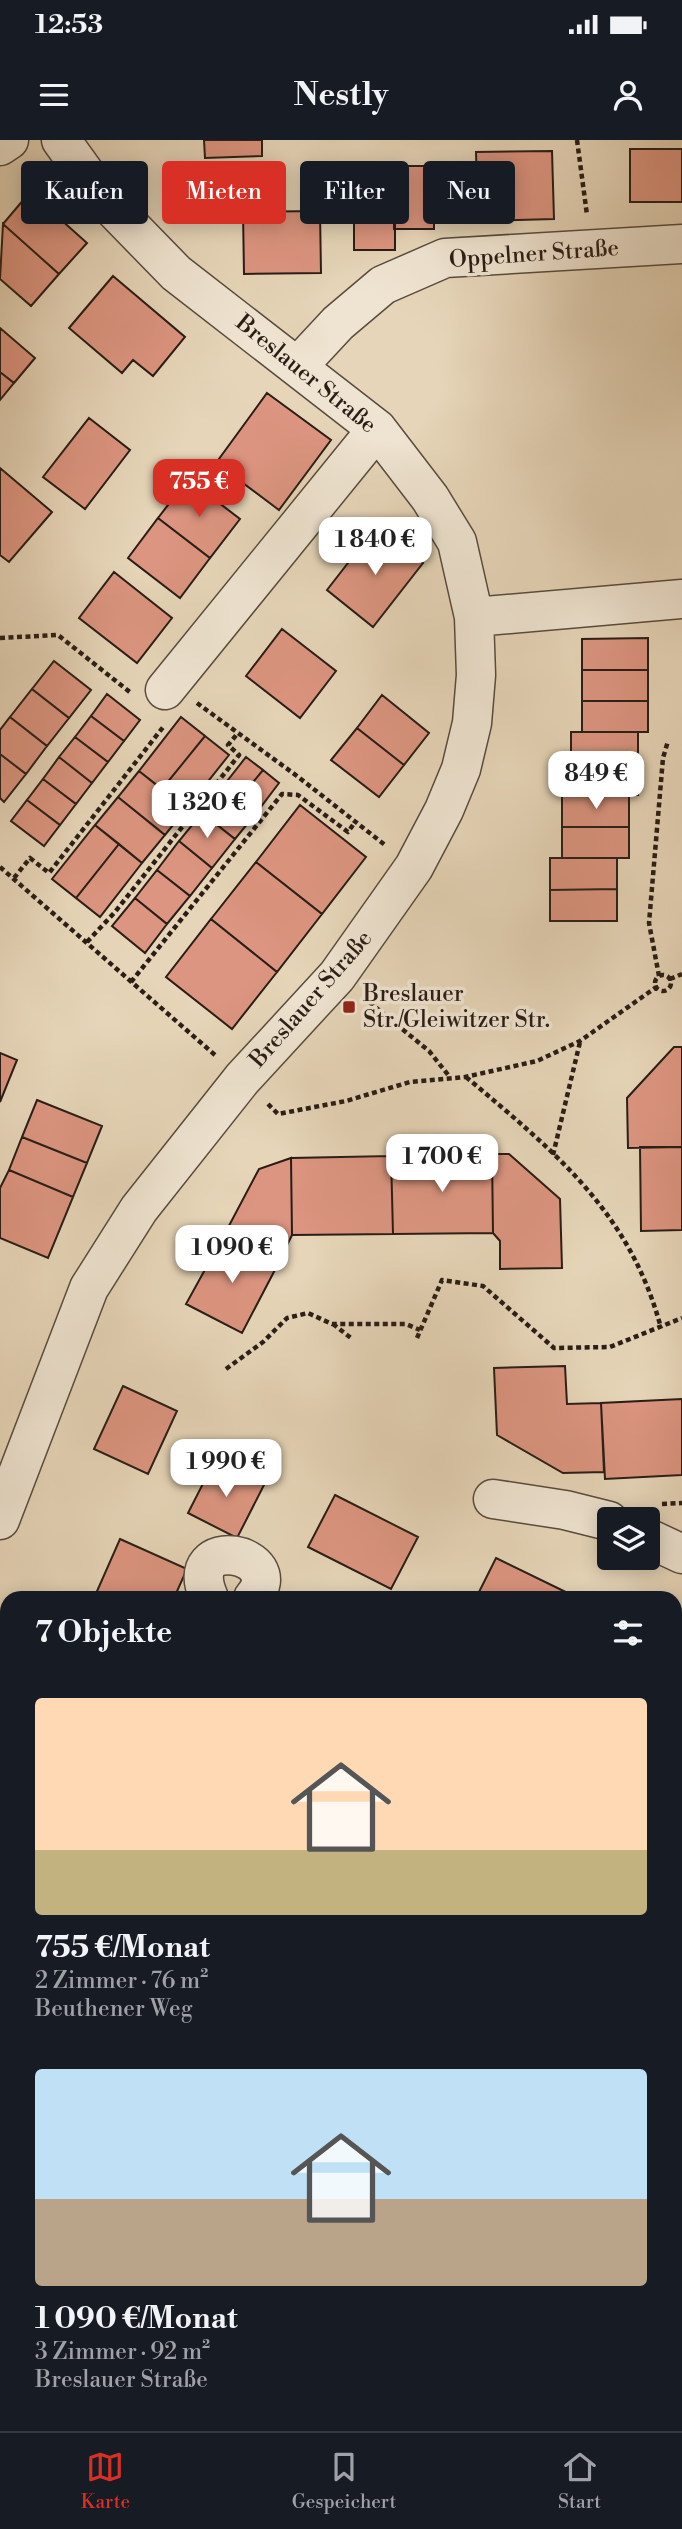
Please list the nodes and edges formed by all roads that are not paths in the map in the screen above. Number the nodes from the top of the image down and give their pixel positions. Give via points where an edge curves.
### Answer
1 (9, 140) edge
2 (61, 140) edge
3 (0, 146) edge
4 (682, 244) edge
5 (298, 366) junction
6 (377, 429) junction
7 (682, 599) edge
8 (474, 617) junction
9 (165, 690) road end
10 (493, 1499) dead end
11 (2, 1507) edge
12 (597, 1518) edge
13 (207, 1591) edge
14 (255, 1591) edge

1 - 3 street
2 - 5 street, Breslauer Straße via 102,197 176,273
4 - 5 street, Oppelner Straße via 445,258 383,285 338,323
5 - 6 street, Breslauer Straße
6 - 8 street, Breslauer Straße via 457,542
6 - 9 street
7 - 8 street
8 - 11 street, Breslauer Straße via 472,723 461,769 414,867 337,976 242,1079 139,1209 89,1288
10 - 12 street
13 - 14 street via 206,1569 216,1558 230,1553 255,1565 260,1578

